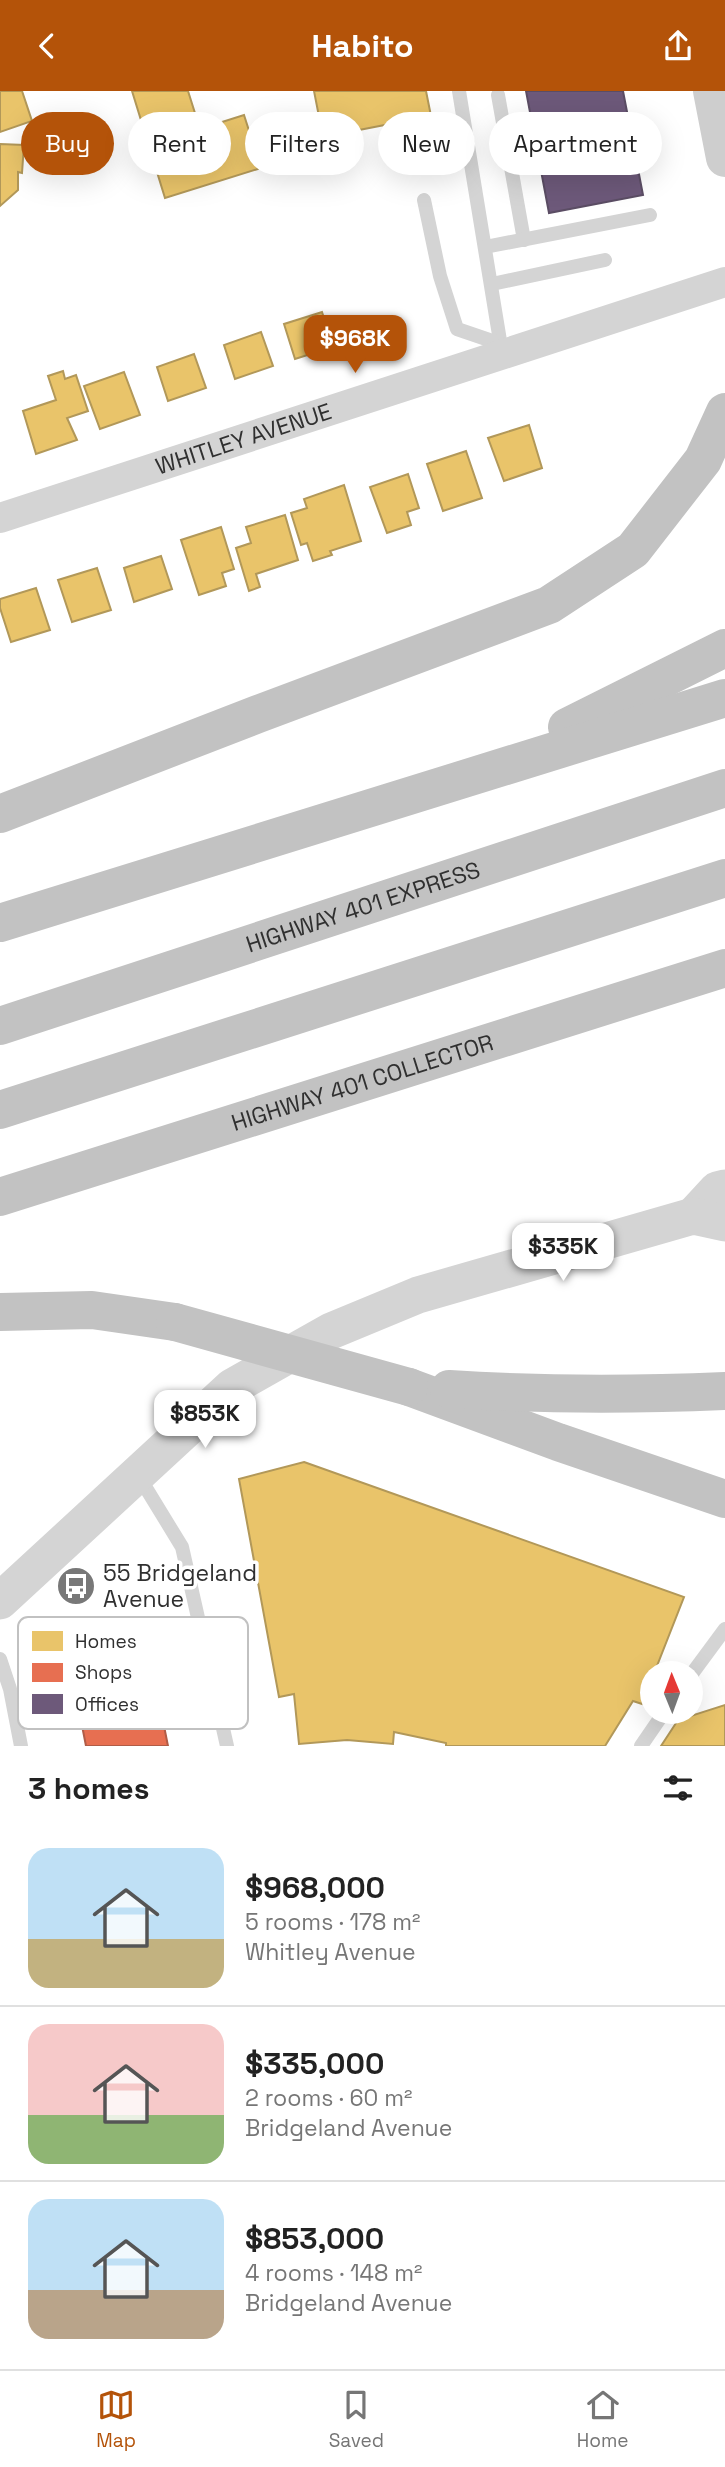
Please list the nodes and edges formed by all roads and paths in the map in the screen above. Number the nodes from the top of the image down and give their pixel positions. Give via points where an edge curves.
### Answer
1 (459, 91) edge
2 (712, 91) edge
3 (498, 95) dead end
4 (725, 158) edge
5 (424, 200) dead end
6 (650, 215) dead end
7 (524, 240) junction
8 (485, 247) junction
9 (605, 260) dead end
10 (725, 282) edge
11 (492, 284) junction
12 (502, 349) junction
13 (725, 412) edge
14 (0, 518) edge
15 (725, 648) edge
16 (725, 698) edge
17 (472, 775) junction
18 (725, 788) edge
19 (0, 814) edge
20 (725, 878) edge
21 (0, 923) edge
22 (725, 968) edge
23 (0, 1025) edge
24 (0, 1110) edge
25 (725, 1188) edge
26 (0, 1197) edge
27 (709, 1219) edge
28 (0, 1313) edge
29 (409, 1387) junction
30 (725, 1391) edge
31 (137, 1474) junction
32 (725, 1499) edge
33 (0, 1601) edge
34 (198, 1617) edge
35 (725, 1629) edge
36 (0, 1660) edge
37 (701, 1661) edge
38 (656, 1724) edge
39 (21, 1746) edge
40 (641, 1746) edge

1 - 8 lane
2 - 4 main road
3 - 7 lane
5 - 12 lane via 457,329
6 - 7 lane
7 - 8 lane
8 - 11 lane
9 - 11 lane
10 - 12 street, WHITLEY AVENUE
11 - 12 lane
12 - 14 street, WHITLEY AVENUE
13 - 19 highway via 703,460 633,550 550,605
15 - 17 highway
16 - 17 highway
17 - 21 highway
18 - 23 highway, HIGHWAY 401 EXPRESS
20 - 24 highway
22 - 26 highway, HIGHWAY 401 COLLECTOR
25 - 27 street via 718,1190
27 - 31 street via 418,1295 331,1331 232,1387
28 - 29 highway, bridge via 92,1310 175,1322
29 - 30 highway via 533,1394
29 - 32 highway
31 - 33 street
31 - 34 lane via 182,1547
35 - 37 lane
36 - 39 lane
38 - 40 lane

